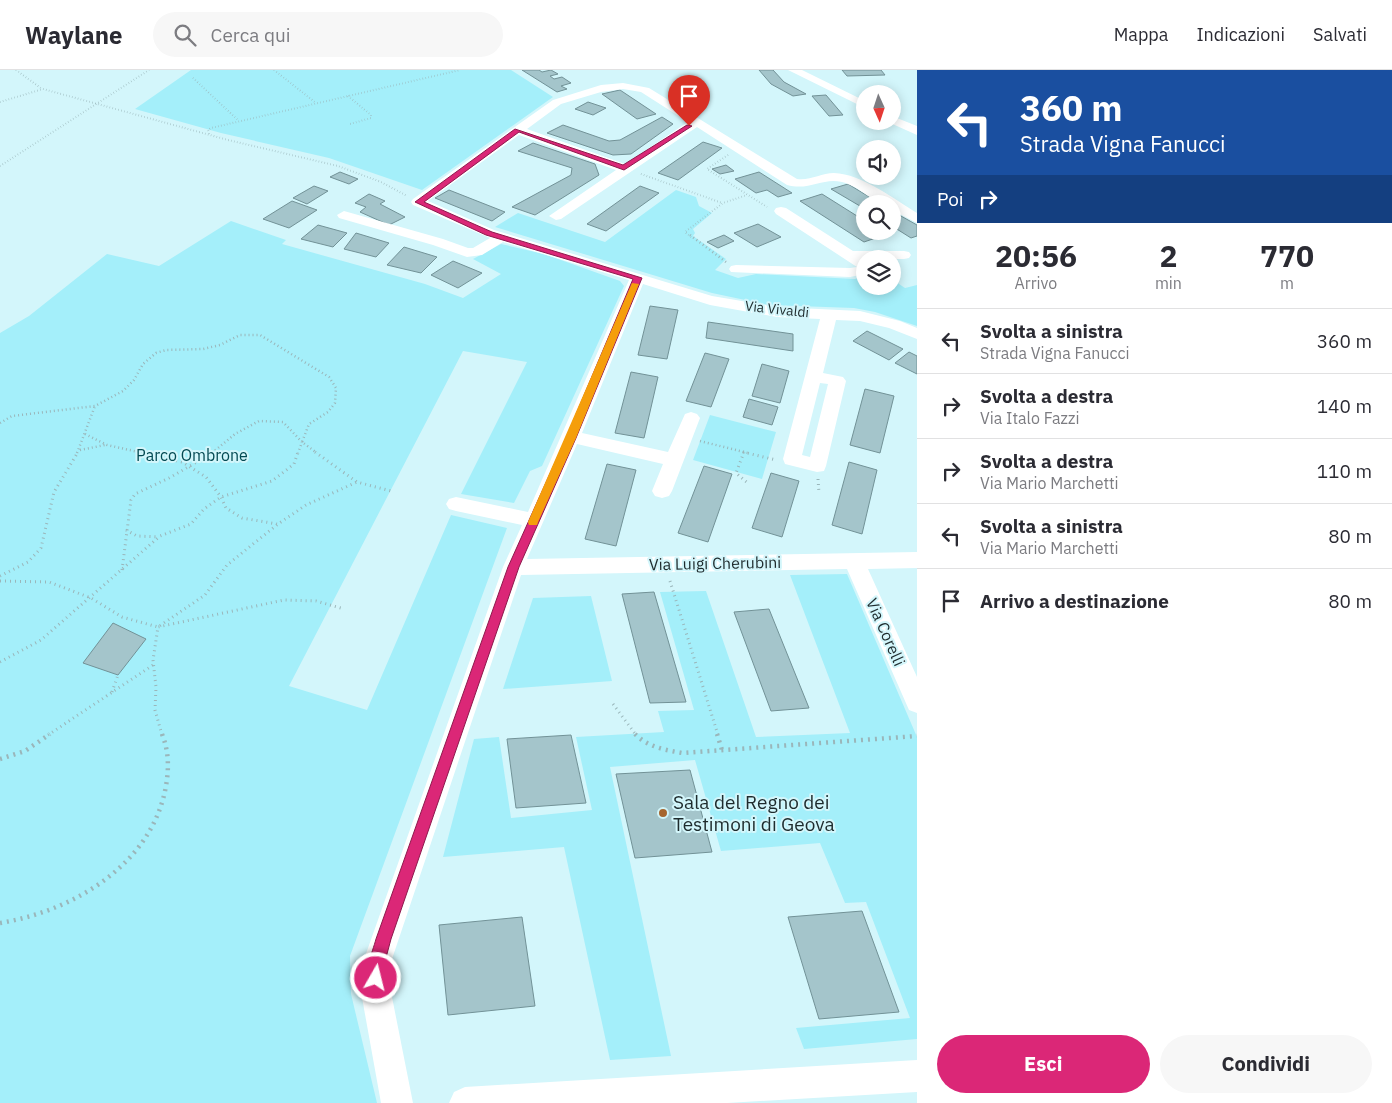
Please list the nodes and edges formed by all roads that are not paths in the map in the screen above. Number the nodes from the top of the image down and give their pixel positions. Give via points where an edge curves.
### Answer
1 (793, 70) edge
2 (856, 102) edge
3 (698, 123) junction
4 (901, 123) edge
5 (518, 130) junction
6 (917, 131) edge
7 (624, 168) junction
8 (876, 195) edge
9 (901, 209) edge
10 (781, 211) road end
11 (344, 215) dead end
12 (556, 216) dead end
13 (917, 219) edge
14 (501, 237) junction
15 (907, 254) edge
16 (851, 255) junction
17 (856, 259) edge
18 (736, 269) road end
19 (856, 271) edge
20 (638, 278) junction
21 (829, 314) junction
22 (917, 334) edge
23 (814, 376) junction
24 (691, 418) dead end
25 (571, 438) junction
26 (675, 460) junction
27 (662, 492) dead end
28 (456, 504) dead end
29 (534, 520) junction
30 (917, 560) edge
31 (854, 561) junction
32 (513, 567) junction
33 (917, 703) edge
34 (917, 1076) edge
35 (397, 1103) edge
36 (465, 1103) edge

1 - 2 street
3 - 5 street via 645,90 621,86 557,102
3 - 7 street
3 - 8 street via 795,183 841,177
4 - 6 street
5 - 7 street
5 - 14 street, Via Vivaldi via 418,202
7 - 12 street
9 - 13 street
10 - 16 street
11 - 14 street via 467,253 476,252
14 - 20 street, Via Vivaldi
15 - 16 street
16 - 17 street
18 - 19 street
20 - 21 street, Via Vivaldi via 736,305 777,312
20 - 25 street
21 - 22 street, Via Vivaldi via 879,320
21 - 23 street
23 - 23 street via 837,381 817,466 792,459
24 - 26 street
25 - 26 street
25 - 29 street
26 - 27 street
28 - 29 street
29 - 32 street
30 - 31 street, Via Luigi Cherubini
31 - 32 street, Via Luigi Cherubini
31 - 33 street, Via Corelli
32 - 35 street via 376,965 376,992
34 - 36 street

